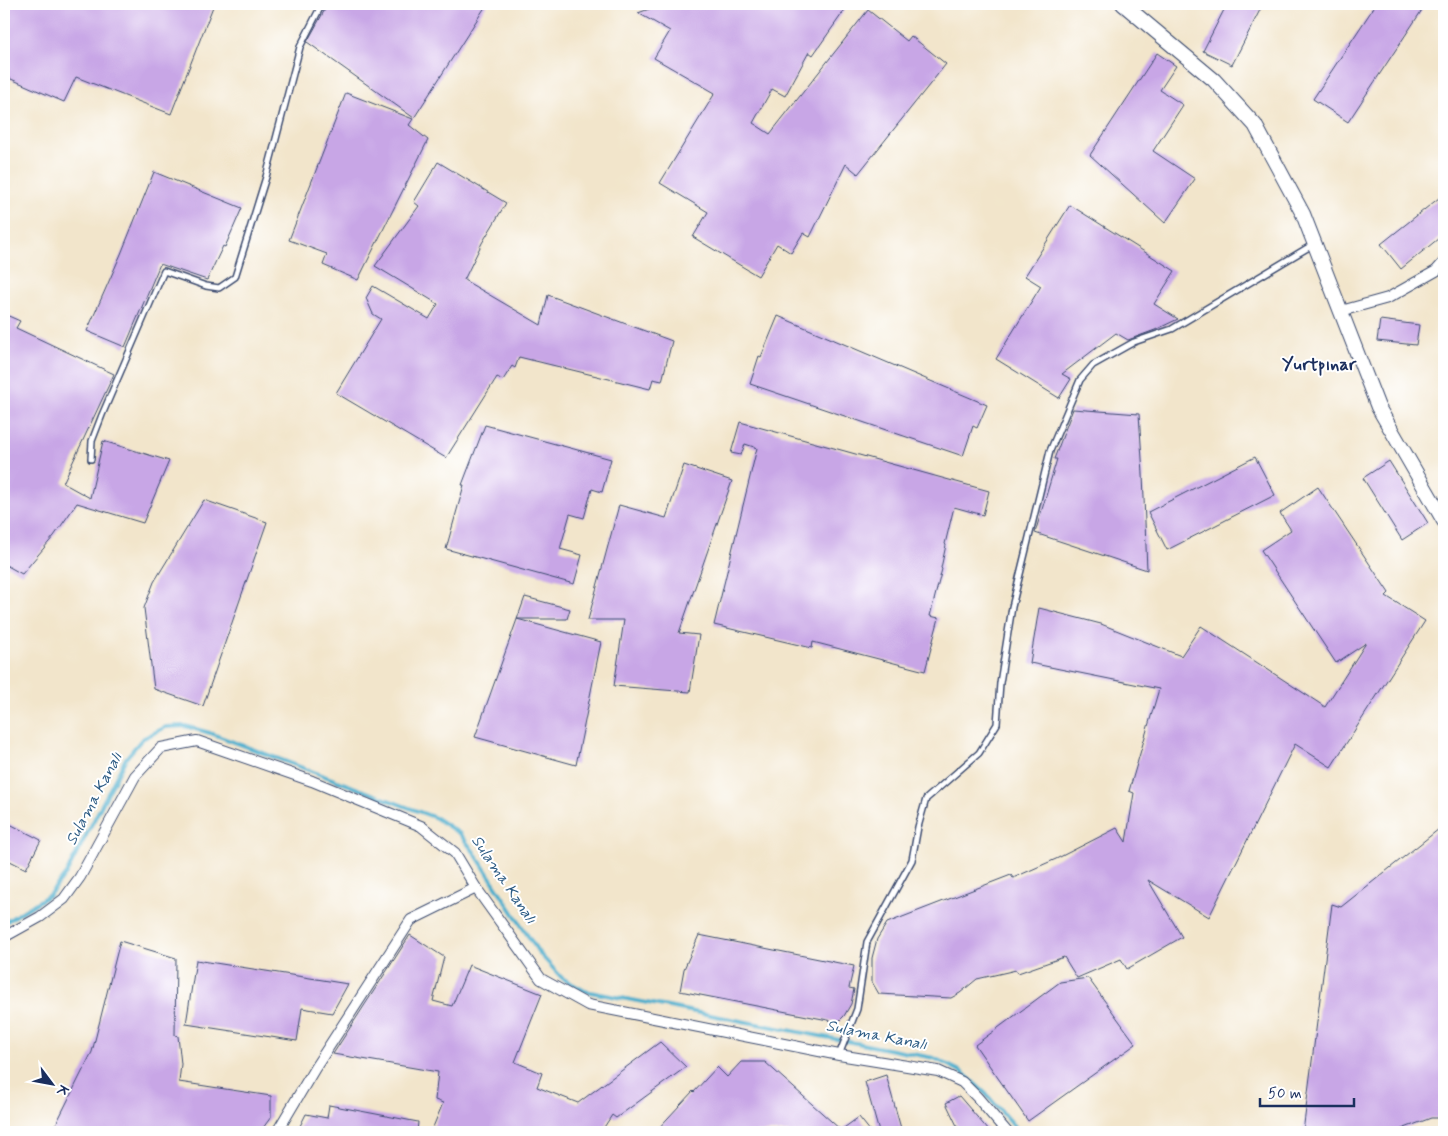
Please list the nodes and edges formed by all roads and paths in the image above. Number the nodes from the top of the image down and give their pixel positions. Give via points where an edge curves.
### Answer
1 (322, 4) edge
2 (1124, 4) edge
3 (1314, 244) junction
4 (1444, 262) edge
5 (1341, 311) junction
6 (91, 459) dead end
7 (1444, 521) edge
8 (476, 888) junction
9 (4, 937) edge
10 (839, 1055) junction
11 (277, 1132) edge
12 (1007, 1132) edge

1 - 6 lane via 300,47 266,177 235,277 219,288 164,271 92,441
2 - 3 street via 1214,80 1255,125 1302,214
3 - 5 street
3 - 10 lane via 1172,329 1134,342 1093,365 1080,380 1050,451 1012,607 997,724 979,753 926,799 912,860 866,942 857,1009
4 - 5 street via 1436,271 1388,298
5 - 7 street via 1378,407
8 - 9 street via 455,853 421,826 312,781 197,741 161,748 135,776 80,877 64,899
8 - 10 street via 541,979 588,1004
8 - 11 street via 411,920
10 - 12 street via 946,1074 962,1082

